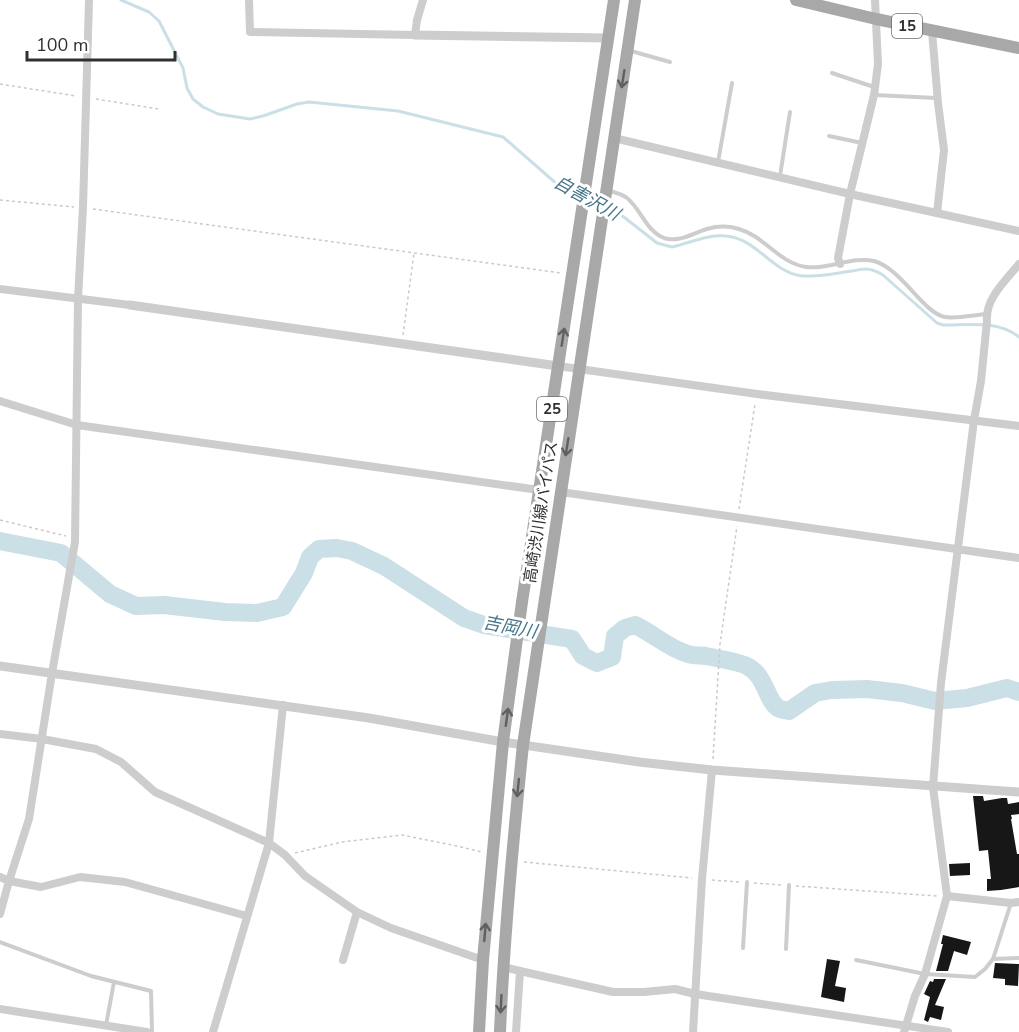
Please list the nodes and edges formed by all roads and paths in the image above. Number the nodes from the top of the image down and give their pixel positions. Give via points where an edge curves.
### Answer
1 (249, 0) edge
2 (423, 0) edge
3 (614, 0) edge
4 (635, 0) edge
5 (796, 0) edge
6 (875, 0) edge
7 (89, 2) edge
8 (876, 19) junction
9 (932, 31) junction
10 (416, 35) junction
11 (608, 38) junction
12 (1019, 48) edge
13 (627, 50) junction
14 (670, 62) dead end
15 (832, 73) dead end
16 (732, 83) dead end
17 (875, 91) junction
18 (937, 98) junction
19 (790, 112) dead end
20 (829, 136) dead end
21 (614, 138) junction
22 (862, 143) junction
23 (718, 163) junction
24 (779, 178) junction
25 (606, 194) junction
26 (850, 194) junction
27 (0, 200) edge
28 (83, 207) junction
29 (937, 213) junction
30 (1019, 231) edge
31 (414, 253) junction
32 (840, 264) junction
33 (1019, 264) edge
34 (572, 275) junction
35 (0, 289) edge
36 (78, 298) junction
37 (130, 305) joint
38 (986, 317) junction
39 (402, 344) junction
40 (558, 366) junction
41 (579, 369) junction
42 (0, 401) edge
43 (974, 420) junction
44 (77, 425) junction
45 (1019, 426) edge
46 (539, 490) junction
47 (561, 492) junction
48 (0, 520) edge
49 (75, 540) junction
50 (959, 549) junction
51 (1019, 558) edge
52 (720, 644) dead end
53 (0, 666) edge
54 (52, 673) junction
55 (283, 705) junction
56 (0, 734) edge
57 (42, 739) junction
58 (503, 742) junction
59 (523, 745) junction
60 (712, 770) junction
61 (933, 787) junction
62 (1019, 792) edge
63 (269, 843) junction
64 (285, 855) junction
65 (492, 855) junction
66 (511, 861) junction
67 (0, 877) edge
68 (702, 879) junction
69 (9, 880) junction
70 (747, 882) junction
71 (789, 885) junction
72 (947, 897) junction
73 (1015, 903) edge
74 (357, 912) junction
75 (0, 914) edge
76 (247, 916) junction
77 (0, 942) edge
78 (743, 948) dead end
79 (786, 949) dead end
80 (1019, 958) edge
81 (993, 959) junction
82 (342, 960) dead end
83 (483, 960) junction
84 (856, 960) dead end
85 (503, 967) junction
86 (520, 971) junction
87 (925, 974) junction
88 (114, 982) junction
89 (695, 994) junction
90 (0, 1010) edge
91 (106, 1026) junction
92 (905, 1029) edge
93 (150, 1032) edge
94 (213, 1032) edge
95 (479, 1032) edge
96 (500, 1032) edge
97 (516, 1032) edge
98 (693, 1032) edge
99 (948, 1032) edge

1 - 10 street via 250,32
2 - 10 street
3 - 11 main road, 高崎渋川線バイパス / 25
4 - 13 main road, 高崎渋川線バイパス / 25
5 - 8 main road, 15
6 - 8 street
7 - 28 street
8 - 9 main road, 15
8 - 17 street
9 - 12 main road, 15
9 - 18 street
10 - 11 street
11 - 34 main road, 高崎渋川線バイパス / 25
13 - 14 lane
13 -> 21 main road, 高崎渋川線バイパス / 25
15 - 17 lane
16 - 23 lane
17 - 18 lane
17 - 22 street
18 - 29 street via 944,150
19 - 24 lane
20 - 22 lane
21 - 23 street
21 - 25 main road, 高崎渋川線バイパス / 25
22 - 26 street
23 - 24 street
24 - 26 street
25 - 32 lane via 626,197 652,231 664,238 683,238 708,228 727,227 740,229 795,264
25 - 41 main road, 高崎渋川線バイパス / 25
26 - 29 street
26 - 32 street
27 - 28 path
28 - 31 path
28 - 36 street
29 - 30 street
31 - 34 path
31 - 39 path
32 - 38 lane via 875,262 894,272 945,317
33 - 38 street via 991,300
40 -> 34 main road, 高崎渋川線バイパス / 25
35 - 36 street
36 - 37 street
36 - 44 street
37 - 39 street
38 - 43 street
39 - 40 street
40 - 41 street
40 - 46 main road, 高崎渋川線バイパス / 25
41 - 43 street
41 -> 47 main road, 高崎渋川線バイパス / 25
42 - 44 street
43 - 45 street
43 - 50 street
44 - 46 street
44 - 49 street
58 -> 46 main road, 高崎渋川線バイパス / 25
47 - 50 street
47 - 59 main road, 高崎渋川線バイパス / 25
48 - 49 path
49 - 54 street
50 - 51 street
50 - 61 street via 941,683
52 - 60 path
53 - 54 street
54 - 55 street
54 - 57 street
55 - 58 street
55 - 63 street
56 - 57 street
57 - 63 street via 96,749 121,762 155,792
57 - 69 street via 29,819
58 - 59 street
58 - 65 main road, 高崎渋川線バイパス / 25
59 - 60 street
59 -> 66 main road, 高崎渋川線バイパス / 25
60 - 61 street
60 - 68 street
61 - 62 street
61 - 72 street
63 - 64 street
63 - 76 street
64 - 65 path via 342,842 402,835
64 - 74 street via 305,876
83 -> 65 main road, 高崎渋川線バイパス / 25
66 - 68 path
66 - 85 main road, 高崎渋川線バイパス / 25
67 - 69 street
68 - 70 path
68 - 89 street
69 - 75 street
69 - 76 street via 41,887 80,878 125,882
70 - 71 path
70 - 78 lane
71 - 72 path
71 - 79 lane
72 - 73 street
72 - 87 street
73 - 81 lane
74 - 82 street
74 - 83 street
76 - 94 street
77 - 88 lane
80 - 81 lane
81 - 87 lane via 975,977
83 - 95 main road, 高崎渋川線バイパス / 25
84 - 87 lane
85 - 86 street
85 -> 96 main road, 高崎渋川線バイパス / 25
86 - 89 street via 613,992 675,989
86 - 97 street
87 - 92 street
88 - 91 lane
88 - 93 lane via 151,991
89 - 92 street
89 - 98 street
90 - 91 street
91 - 93 street
92 - 99 street

